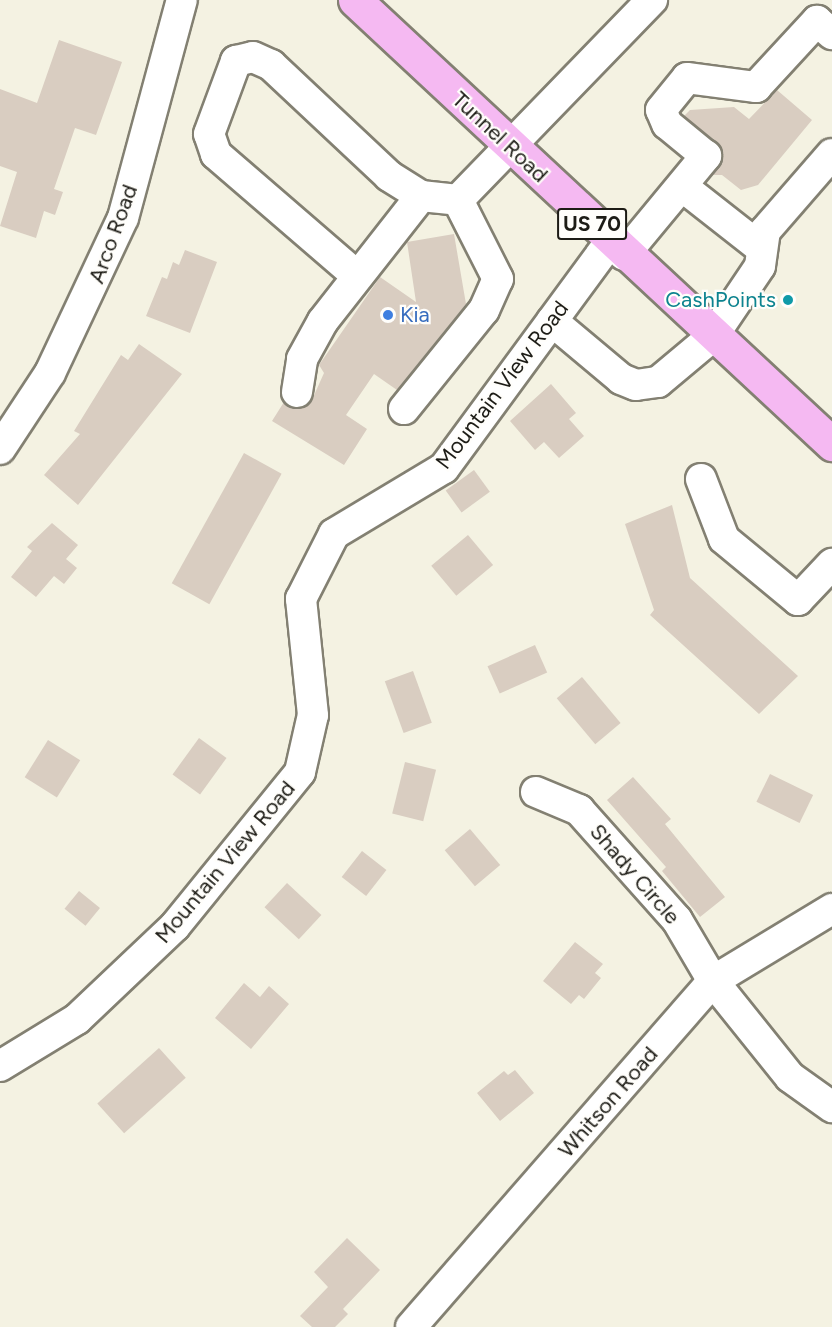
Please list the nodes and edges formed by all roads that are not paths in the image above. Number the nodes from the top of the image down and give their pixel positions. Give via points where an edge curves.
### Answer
1 (182, 0) edge
2 (355, 0) edge
3 (652, 0) edge
4 (820, 18) edge
5 (511, 148) junction
6 (832, 154) edge
7 (683, 187) junction
8 (421, 196) junction
9 (458, 200) junction
10 (617, 248) junction
11 (762, 249) junction
12 (356, 275) junction
13 (552, 321) junction
14 (713, 336) junction
15 (297, 392) dead end
16 (404, 409) dead end
17 (832, 444) edge
18 (0, 449) edge
19 (701, 479) dead end
20 (832, 564) edge
21 (536, 792) dead end
22 (832, 909) edge
23 (713, 981) junction
24 (0, 1066) edge
25 (832, 1107) edge
26 (411, 1327) edge

1 - 18 street, Arco Road via 123,218 50,373
2 - 5 main road, Tunnel Road / US 70
3 - 5 street
4 - 7 street, Mountain View Road via 756,87 687,78 662,110 667,124 706,156
5 - 9 street
5 - 10 main road, Tunnel Road / US 70
6 - 11 street via 765,231
7 - 10 street, Mountain View Road
7 - 11 street
8 - 9 street
8 - 12 street
8 - 12 street via 389,176 271,65 253,57 236,61 209,134 216,154
9 - 16 street via 498,279 484,310
10 - 13 street, Mountain View Road
10 - 14 main road, Tunnel Road / US 70
11 - 14 street via 760,266
12 - 15 street via 302,359
13 - 14 street via 621,379 636,386 658,382
13 - 24 street, Mountain View Road via 444,468 334,534 301,599 313,715 300,772 167,934 77,1019
14 - 17 main road, Tunnel Road / US 70
19 - 20 street via 724,539 798,600
21 - 23 street, Shady Circle via 579,810 677,920
22 - 23 street, Whitson Road
23 - 25 street, Shady Circle via 790,1077
23 - 26 street, Whitson Road

